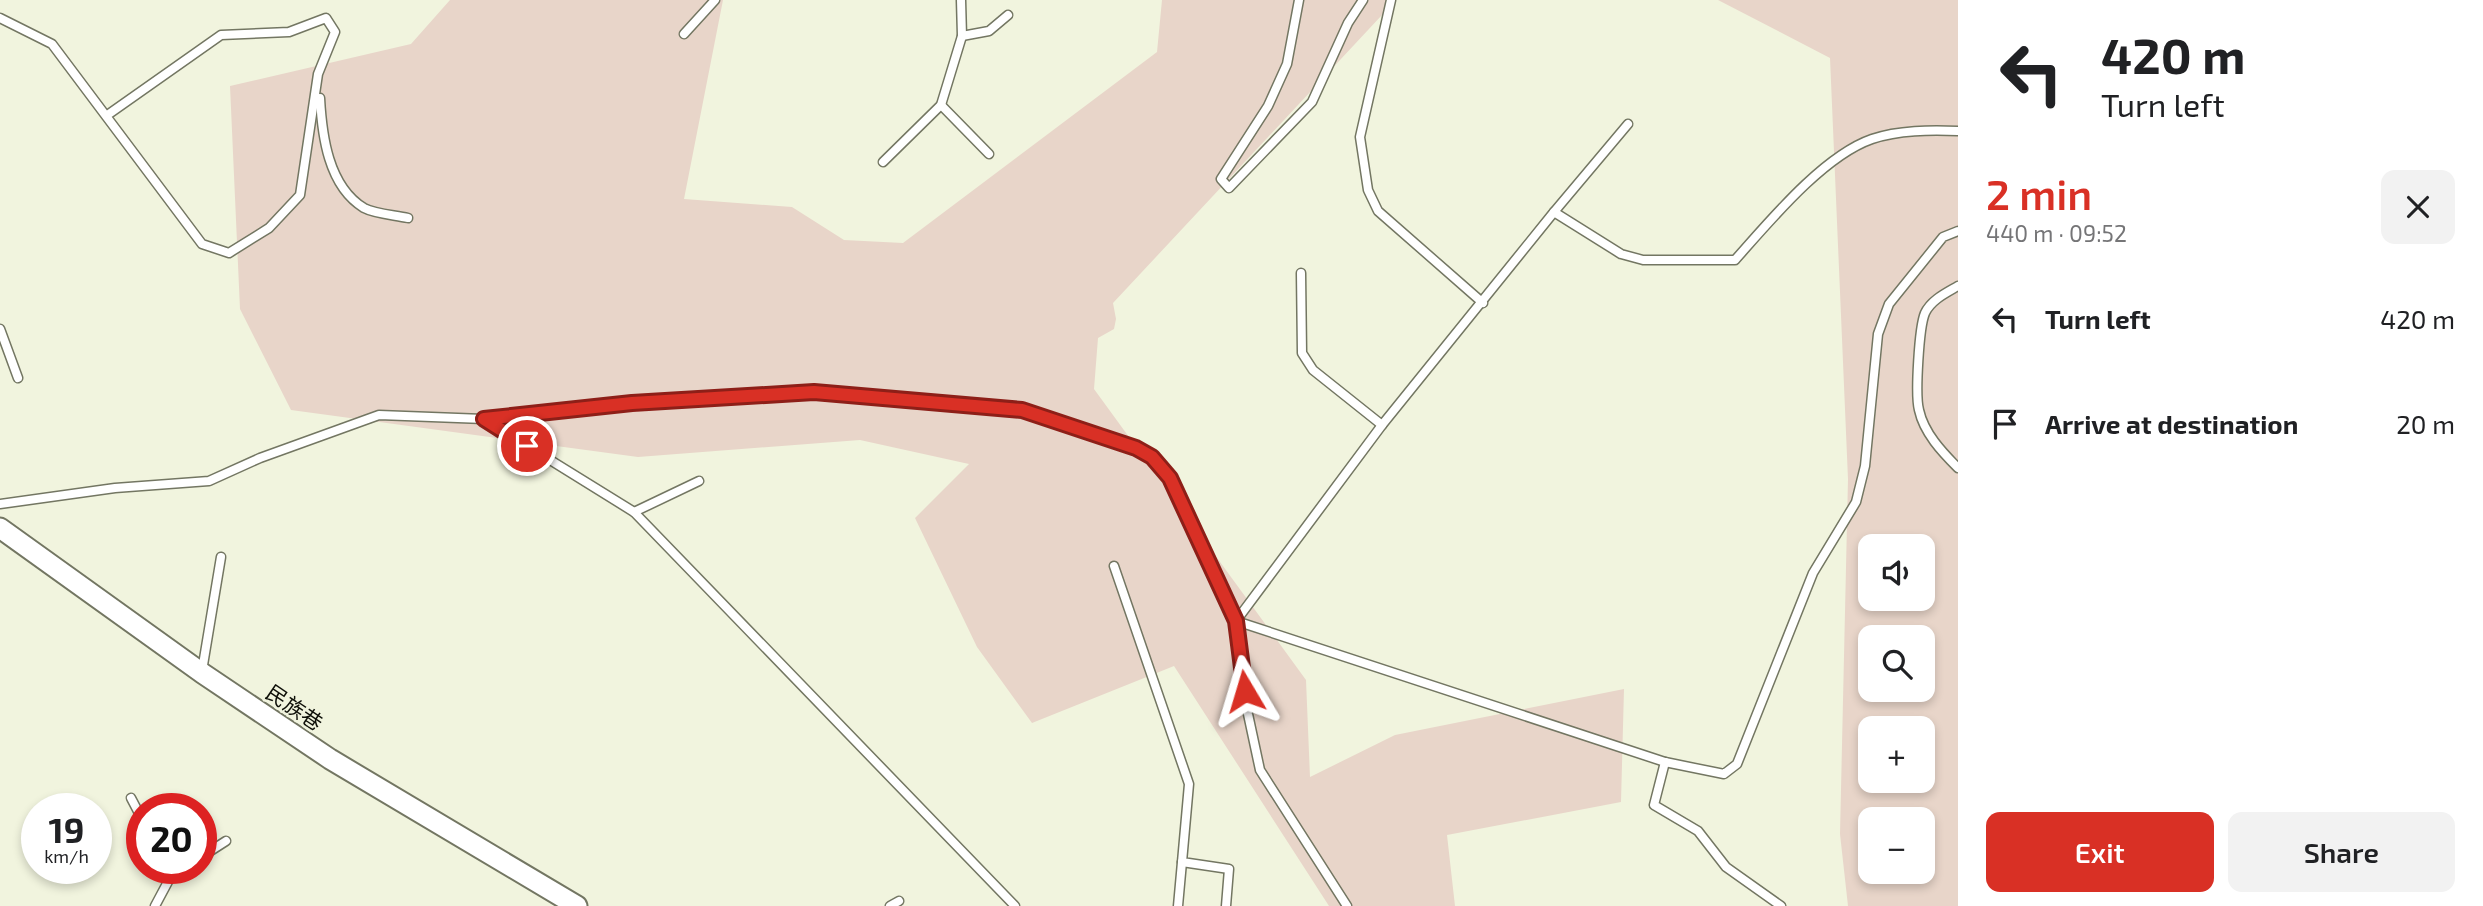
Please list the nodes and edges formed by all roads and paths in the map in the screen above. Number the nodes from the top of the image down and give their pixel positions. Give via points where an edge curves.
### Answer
1 (715, 0) edge
2 (961, 0) edge
3 (1299, 0) edge
4 (1363, 0) edge
5 (1391, 0) edge
6 (1008, 15) dead end
7 (0, 18) edge
8 (684, 34) dead end
9 (962, 36) junction
10 (318, 74) junction
11 (941, 106) junction
12 (106, 116) junction
13 (1628, 124) dead end
14 (1958, 131) edge
15 (989, 154) dead end
16 (883, 162) dead end
17 (1554, 212) junction
18 (408, 218) dead end
19 (1958, 231) edge
20 (1301, 273) dead end
21 (1958, 286) edge
22 (1483, 303) junction
23 (0, 329) edge
24 (18, 378) dead end
25 (484, 419) junction
26 (1382, 425) junction
27 (1958, 468) edge
28 (699, 481) dead end
29 (0, 504) edge
30 (634, 512) junction
31 (0, 528) edge
32 (221, 557) dead end
33 (1114, 566) dead end
34 (1236, 621) junction
35 (202, 673) junction
36 (1665, 762) junction
37 (226, 841) dead end
38 (217, 847) edge
39 (1182, 862) junction
40 (164, 884) edge
41 (899, 901) dead end
42 (155, 906) edge
43 (577, 906) edge
44 (890, 906) edge
45 (1015, 906) edge
46 (1178, 906) edge
47 (1226, 906) edge
48 (1346, 906) edge
49 (1781, 906) edge

1 - 8 lane
2 - 9 lane
3 - 4 lane via 1287,64 1268,106 1221,179 1228,188 1312,102
5 - 22 lane via 1360,137 1368,190 1378,211
6 - 9 lane via 989,31
7 - 12 lane via 52,44
9 - 11 lane
10 - 12 lane via 335,32 326,19 289,32 221,35
10 - 12 lane via 300,195 269,228 229,253 202,244
10 - 18 lane via 328,156 341,184 365,208
11 - 15 lane
11 - 16 lane
13 - 17 lane
14 - 17 lane via 1891,134 1849,149 1790,199 1735,260 1683,262 1629,256
17 - 22 lane
19 - 36 lane via 1943,237 1889,304 1878,334 1865,466 1856,502 1813,573 1737,764 1724,774
20 - 26 lane via 1302,354 1313,370
21 - 27 lane via 1925,313 1920,334 1919,410 1938,449
22 - 26 lane
23 - 24 lane
25 - 29 lane via 379,415 209,481
25 - 30 lane
25 - 34 lane via 632,403 814,392 1022,410 1152,457 1170,478
26 - 34 lane
28 - 30 lane
30 - 45 lane
31 - 35 street, 民族巷
32 - 35 lane
33 - 39 lane via 1189,784
34 - 36 lane
34 - 48 lane via 1260,770
35 - 43 street, 民族巷 via 330,760
36 - 49 lane via 1654,805 1698,831 1726,867
37 - 38 lane
39 - 46 lane
39 - 47 lane via 1229,869
40 - 42 lane
41 - 44 lane

